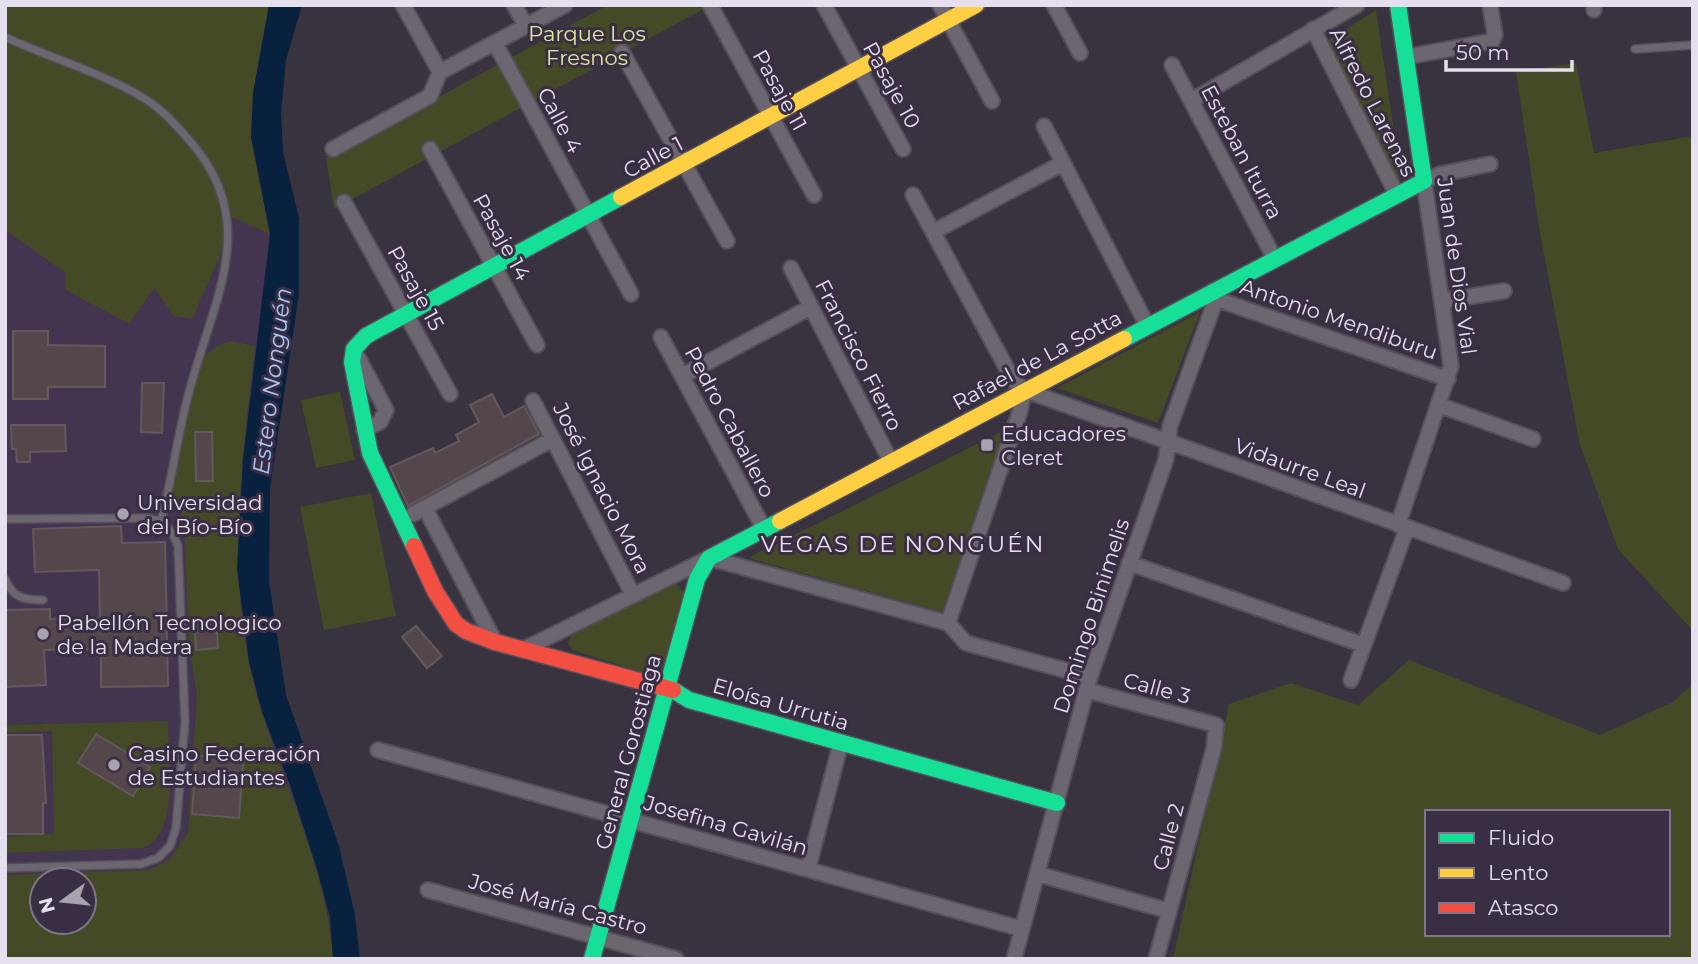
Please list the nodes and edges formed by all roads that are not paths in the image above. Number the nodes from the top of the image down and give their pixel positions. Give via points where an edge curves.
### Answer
1 (403, 5) edge
2 (514, 5) edge
3 (565, 5) edge
4 (710, 5) edge
5 (824, 5) edge
6 (940, 5) edge
7 (976, 5) edge
8 (1054, 5) edge
9 (1357, 5) edge
10 (1398, 5) edge
11 (1490, 5) edge
12 (948, 20) junction
13 (526, 26) junction
14 (1312, 29) junction
15 (5, 37) edge
16 (495, 43) junction
17 (1693, 45) edge
18 (1635, 49) dead end
19 (622, 52) dead end
20 (1080, 53) dead end
21 (1406, 57) junction
22 (1172, 65) dead end
23 (859, 69) junction
24 (440, 72) junction
25 (992, 101) dead end
26 (1191, 101) junction
27 (771, 116) junction
28 (1044, 126) dead end
29 (333, 149) dead end
30 (430, 149) dead end
31 (904, 149) dead end
32 (1063, 163) junction
33 (684, 164) junction
34 (1490, 164) dead end
35 (1424, 181) junction
36 (814, 195) dead end
37 (913, 195) dead end
38 (1397, 195) junction
39 (344, 202) dead end
40 (588, 216) junction
41 (933, 232) junction
42 (727, 241) dead end
43 (1275, 258) junction
44 (494, 267) junction
45 (791, 268) dead end
46 (1504, 291) dead end
47 (631, 294) dead end
48 (1215, 295) junction
49 (1443, 301) junction
50 (811, 307) junction
51 (406, 315) junction
52 (1147, 326) junction
53 (661, 337) dead end
54 (537, 345) dead end
55 (354, 349) junction
56 (682, 376) junction
57 (1448, 379) junction
58 (1024, 390) junction
59 (450, 394) dead end
60 (533, 401) dead end
61 (1440, 405) junction
62 (364, 430) junction
63 (553, 439) junction
64 (1533, 439) dead end
65 (1168, 442) junction
66 (890, 460) junction
67 (5, 519) edge
68 (162, 521) junction
69 (763, 527) junction
70 (1403, 527) junction
71 (709, 558) junction
72 (1129, 563) junction
73 (670, 576) junction
74 (5, 579) edge
75 (1563, 583) dead end
76 (694, 591) junction
77 (633, 595) junction
78 (43, 600) dead end
79 (948, 623) junction
80 (495, 642) junction
81 (1364, 645) junction
82 (526, 648) junction
83 (1351, 680) dead end
84 (1088, 684) junction
85 (668, 687) junction
86 (1216, 725) joint
87 (841, 742) junction
88 (378, 750) dead end
89 (1057, 803) junction
90 (631, 820) junction
91 (5, 869) edge
92 (808, 869) junction
93 (1038, 874) junction
94 (428, 890) dead end
95 (1169, 911) junction
96 (1022, 929) junction
97 (598, 937) junction
98 (592, 959) edge
99 (676, 959) edge
100 (1014, 959) edge
101 (1156, 959) edge

1 - 24 street
2 - 13 street
3 - 13 street
4 - 27 street, Pasaje 11
5 - 23 street, Pasaje 10
6 - 12 street
7 - 12 street, Calle 1
8 - 20 street
9 - 14 street
10 - 21 street, Juan de Dios Vial
11 - 21 street via 1494,40
12 - 23 street, Calle 1
12 - 25 street
13 - 16 street
14 - 26 street
14 - 38 street, Alfredo Larenas
15 - 68 lane via 142,97 169,117 207,159 220,186 228,227 224,279 186,403
16 - 24 street
16 - 40 street, Calle 4
17 - 18 lane
19 - 33 street
21 - 35 street, Juan de Dios Vial
22 - 26 street, Esteban Iturra
23 - 27 street, Calle 1
23 - 31 street, Pasaje 10
24 - 29 street via 430,96
26 - 43 street, Esteban Iturra
27 - 33 street, Calle 1
27 - 36 street, Pasaje 11
28 - 32 street
30 - 44 street, Pasaje 14
32 - 41 street
32 - 52 street
33 - 40 street, Calle 1
33 - 42 street
34 - 35 street
35 - 38 street, Rafael de La Sotta
35 - 49 street, Juan de Dios Vial
37 - 41 street
38 - 43 street, Rafael de La Sotta
39 - 51 street, Pasaje 15
40 - 44 street, Calle 1
40 - 47 street, Calle 4
41 - 58 street via 1013,380
43 - 48 street, Rafael de La Sotta
44 - 51 street, Calle 1
44 - 54 street, Pasaje 14
45 - 50 street, Francisco Fierro
46 - 49 street
48 - 52 street, Rafael de La Sotta
48 - 57 street, Antonio Mendiburu
48 - 65 street, Domingo Binimelis
49 - 57 street, Juan de Dios Vial via 1451,353
50 - 56 street
50 - 66 street, Francisco Fierro
51 - 55 street, Calle 1 via 362,339
51 - 59 street, Pasaje 15
52 - 58 street, Rafael de La Sotta
53 - 56 street, Pedro Caballero
55 - 62 street via 352,362
55 - 62 street via 386,410 380,422
56 - 69 street, Pedro Caballero
57 - 61 street, Juan de Dios Vial
58 - 65 street, Vidaurre Leal
58 - 66 street, Rafael de La Sotta
58 - 79 street
60 - 63 street, José Ignacio Mora
61 - 64 street
61 - 70 street, Juan de Dios Vial
62 - 80 street, Eloísa Urrutia via 380,476 444,609 466,631
63 - 77 street, José Ignacio Mora
63 - 80 street via 419,511
65 - 70 street, Vidaurre Leal
65 - 72 street, Domingo Binimelis
66 - 69 street, Rafael de La Sotta
67 - 68 lane
68 - 91 lane via 178,546 185,722 176,828 170,846 158,858 141,864
69 - 71 street, Rafael de La Sotta
70 - 75 street, Vidaurre Leal
70 - 81 street, Juan de Dios Vial
71 - 73 street, Rafael de La Sotta
71 - 76 street, General Gorostiaga via 699,571
71 - 79 street
72 - 81 street
72 - 84 street, Domingo Binimelis
73 - 76 street
73 - 77 street, Rafael de La Sotta
74 - 78 lane via 17,597
76 - 85 street, General Gorostiaga
77 - 82 street, Rafael de La Sotta
79 - 84 street, Calle 3 via 966,643
80 - 82 street, Eloísa Urrutia
81 - 83 street, Juan de Dios Vial
82 - 85 street, Eloísa Urrutia
84 - 86 street, Calle 3
84 - 89 street, Domingo Binimelis
85 - 87 street, Eloísa Urrutia via 689,700
85 - 90 street, General Gorostiaga
86 - 95 street, Calle 2 via 1214,748
87 - 89 street, Eloísa Urrutia
87 - 92 street
88 - 90 street, Josefina Gavilán
89 - 93 street, Domingo Binimelis
90 - 92 street, Josefina Gavilán
90 - 97 street, General Gorostiaga
92 - 96 street, Josefina Gavilán
93 - 95 street
93 - 96 street, Domingo Binimelis
94 - 97 street, José María Castro
95 - 101 street, Calle 2
96 - 100 street, Domingo Binimelis
97 - 98 street, General Gorostiaga
97 - 99 street, José María Castro

